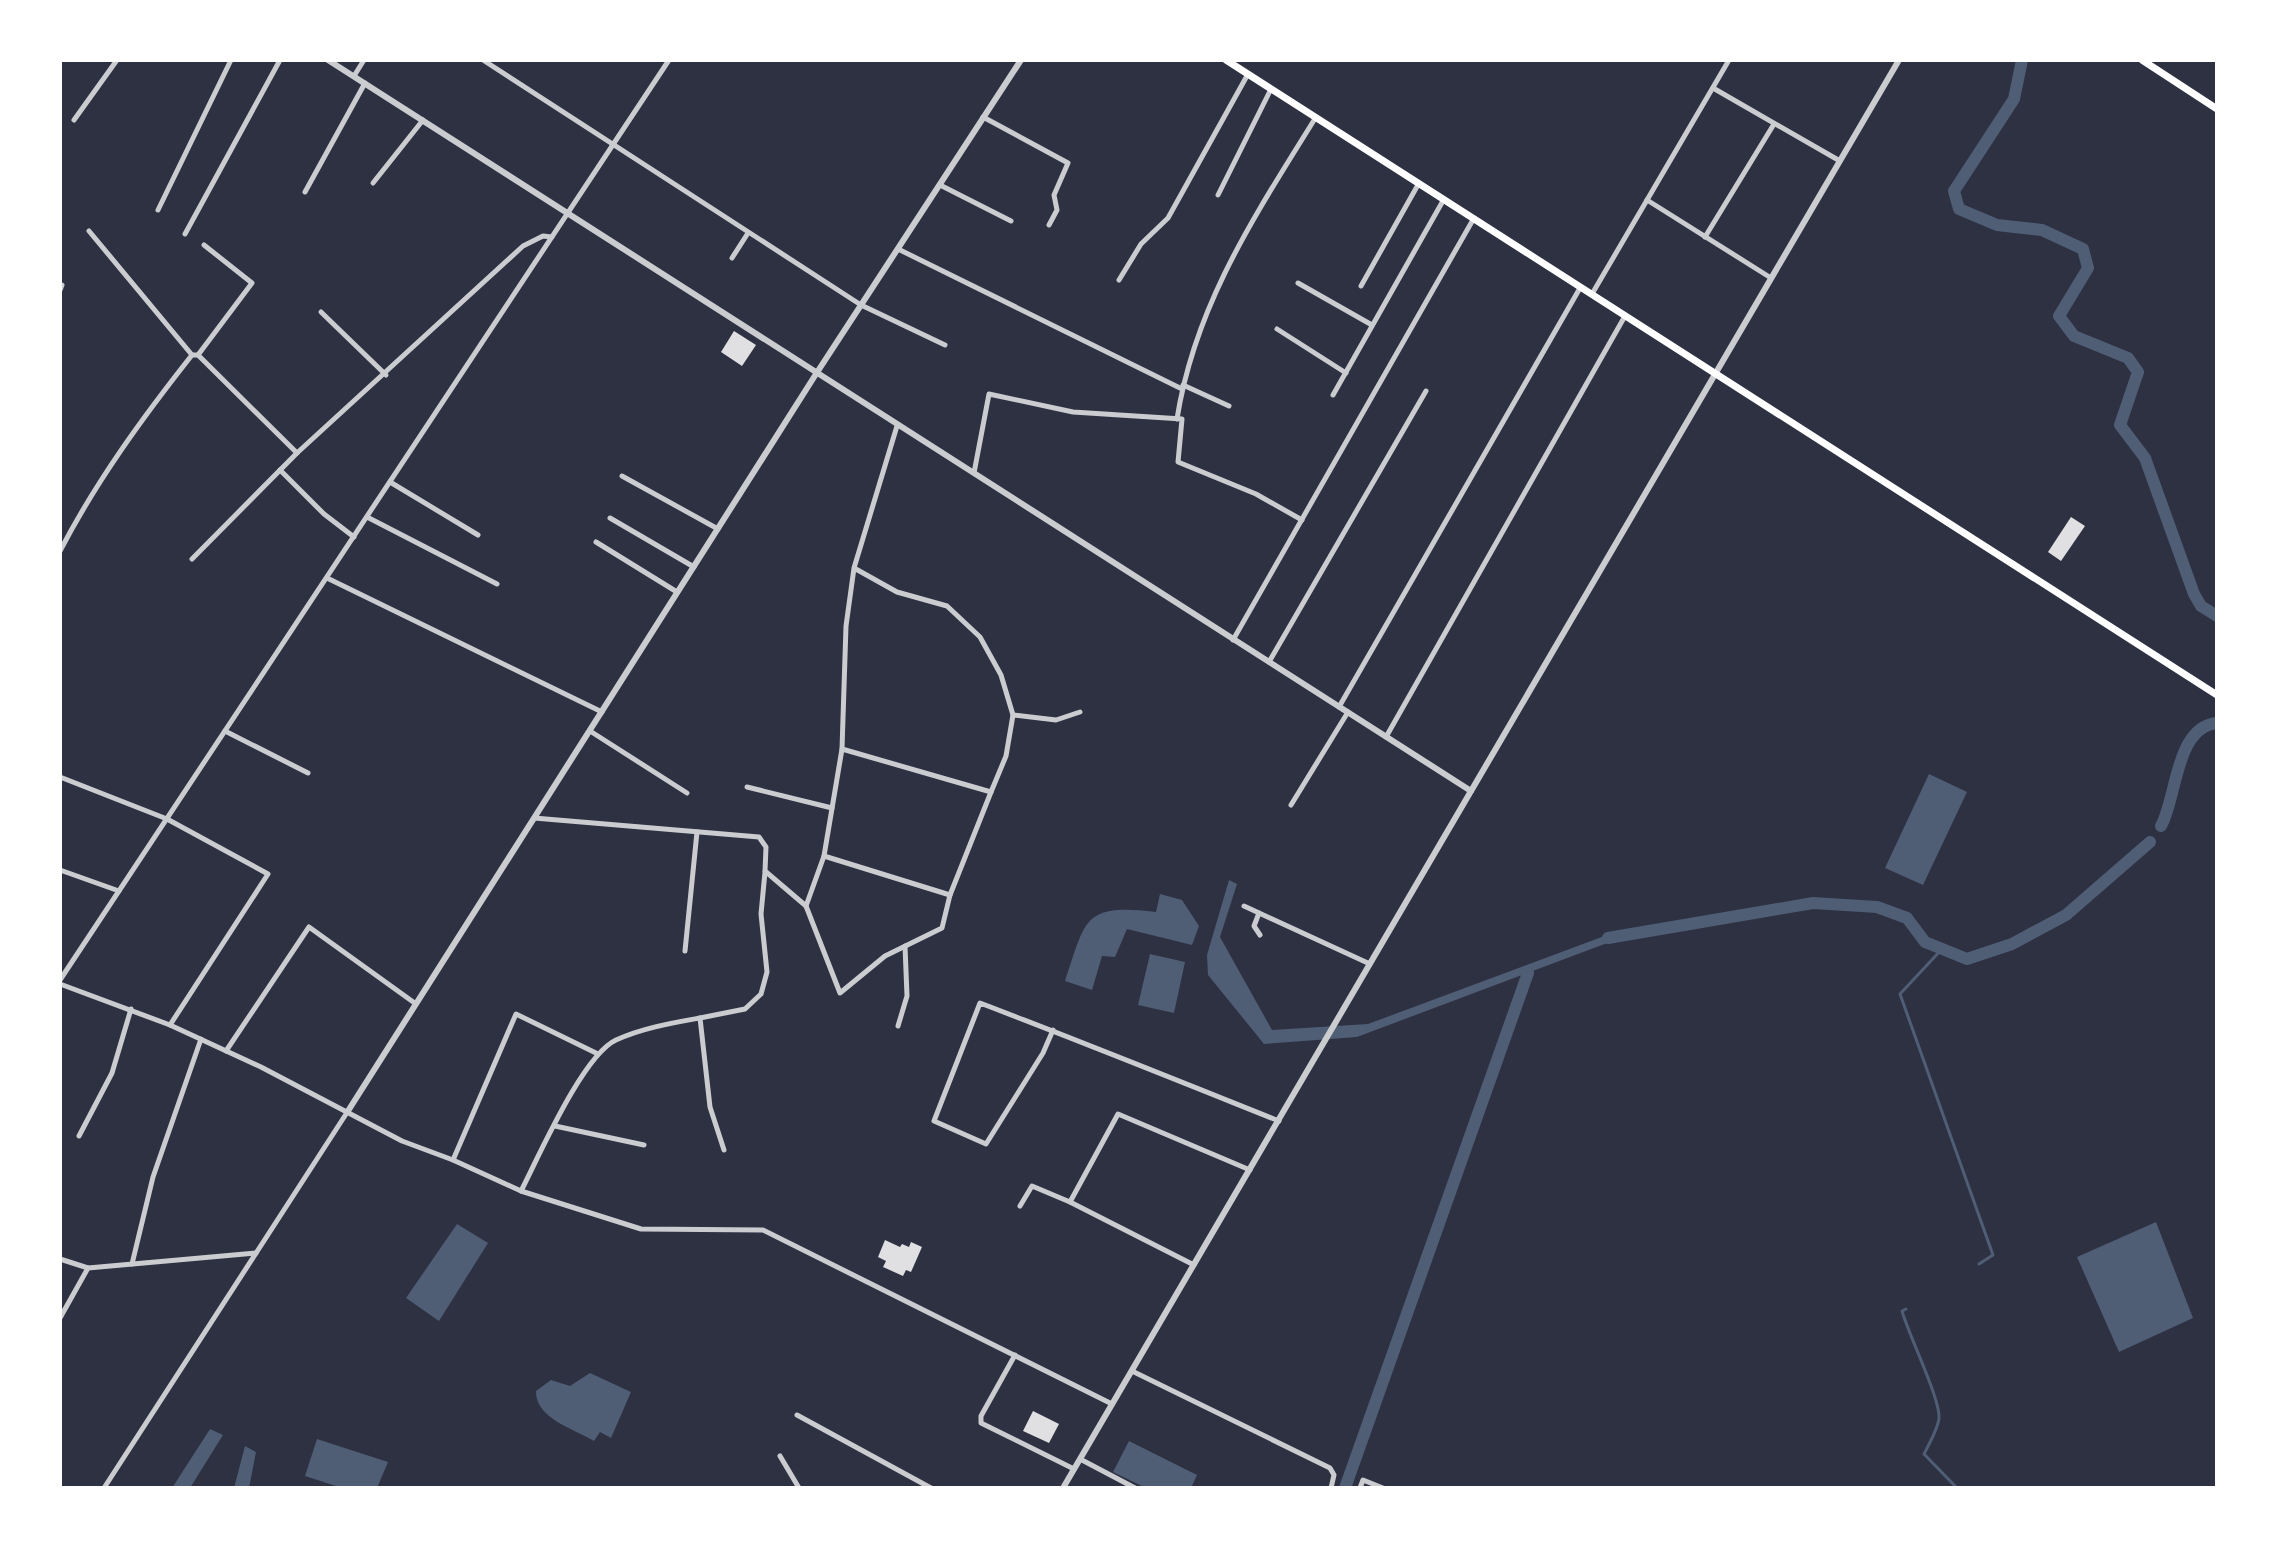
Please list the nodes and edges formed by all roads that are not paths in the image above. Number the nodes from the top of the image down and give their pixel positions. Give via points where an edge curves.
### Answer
1 (117, 60) edge
2 (231, 60) edge
3 (280, 60) edge
4 (328, 60) edge
5 (364, 60) edge
6 (483, 60) edge
7 (656, 60) edge
8 (1021, 60) edge
9 (1226, 60) edge
10 (1729, 60) edge
11 (1899, 60) edge
12 (2142, 60) edge
13 (667, 63) edge
14 (1248, 74) junction
15 (354, 76) junction
16 (365, 83) junction
17 (1713, 88) junction
18 (1272, 89) junction
19 (2217, 109) edge
20 (983, 117) junction
21 (1316, 117) junction
22 (74, 120) dead end
23 (423, 120) junction
24 (1774, 124) junction
25 (614, 144) junction
26 (1840, 161) junction
27 (373, 183) dead end
28 (1419, 183) junction
29 (940, 185) junction
30 (305, 192) dead end
31 (1218, 195) dead end
32 (1444, 199) junction
33 (1647, 200) junction
34 (158, 210) dead end
35 (569, 212) junction
36 (1474, 218) junction
37 (1011, 221) dead end
38 (1049, 225) dead end
39 (89, 231) dead end
40 (748, 233) junction
41 (185, 234) dead end
42 (552, 237) junction
43 (1705, 237) junction
44 (204, 245) dead end
45 (898, 249) junction
46 (732, 258) dead end
47 (1771, 278) junction
48 (1119, 280) dead end
49 (1298, 283) dead end
50 (1361, 286) dead end
51 (1581, 287) junction
52 (1592, 294) junction
53 (861, 305) junction
54 (321, 312) dead end
55 (1626, 316) junction
56 (1372, 325) junction
57 (1277, 329) dead end
58 (945, 345) dead end
59 (195, 355) junction
60 (1346, 373) junction
61 (1716, 373) junction
62 (816, 374) junction
63 (386, 375) junction
64 (1182, 387) junction
65 (1426, 391) dead end
66 (1333, 395) dead end
67 (1229, 406) dead end
68 (1177, 419) junction
69 (897, 426) junction
70 (297, 453) junction
71 (280, 470) junction
72 (974, 474) junction
73 (622, 476) dead end
74 (390, 482) junction
75 (367, 517) junction
76 (610, 518) dead end
77 (1302, 520) junction
78 (718, 529) junction
79 (478, 535) dead end
80 (354, 537) junction
81 (596, 542) dead end
82 (60, 551) edge
83 (192, 559) dead end
84 (694, 567) junction
85 (854, 568) junction
86 (327, 578) junction
87 (497, 584) dead end
88 (677, 592) junction
89 (1233, 640) junction
90 (1269, 662) junction
91 (2217, 695) edge
92 (1339, 707) junction
93 (602, 712) junction
94 (1080, 712) dead end
95 (1348, 712) junction
96 (1013, 715) junction
97 (225, 731) junction
98 (590, 731) junction
99 (1386, 737) junction
100 (842, 749) junction
101 (308, 773) dead end
102 (60, 777) edge
103 (747, 787) dead end
104 (1471, 791) junction
105 (991, 792) junction
106 (687, 793) dead end
107 (1291, 805) dead end
108 (832, 808) junction
109 (534, 818) junction
110 (167, 819) junction
111 (697, 832) junction
112 (824, 856) junction
113 (60, 870) edge
114 (765, 871) junction
115 (119, 891) junction
116 (950, 895) junction
117 (806, 906) junction
118 (1244, 906) dead end
119 (1259, 913) junction
120 (1260, 935) dead end
121 (905, 946) junction
122 (685, 951) dead end
123 (1370, 964) junction
124 (60, 982) edge
125 (416, 1004) junction
126 (131, 1009) junction
127 (700, 1018) junction
128 (170, 1025) junction
129 (898, 1026) dead end
130 (1053, 1030) junction
131 (201, 1039) junction
132 (226, 1051) junction
133 (598, 1054) junction
134 (348, 1111) junction
135 (1279, 1121) junction
136 (555, 1126) junction
137 (79, 1136) dead end
138 (644, 1145) dead end
139 (724, 1150) dead end
140 (453, 1160) junction
141 (1250, 1170) junction
142 (521, 1191) junction
143 (1070, 1202) junction
144 (1020, 1206) dead end
145 (257, 1253) junction
146 (60, 1259) edge
147 (132, 1264) junction
148 (1194, 1265) junction
149 (88, 1268) junction
150 (60, 1318) edge
151 (1015, 1355) junction
152 (1132, 1371) junction
153 (1112, 1404) junction
154 (797, 1415) dead end
155 (780, 1456) dead end
156 (1080, 1459) junction
157 (1074, 1469) junction
158 (104, 1488) edge
159 (799, 1488) edge
160 (931, 1488) edge
161 (1063, 1488) edge
162 (1135, 1488) edge
163 (1331, 1488) edge
164 (1360, 1488) edge
165 (1383, 1488) edge

1 - 22 street
2 - 34 street
3 - 41 street
4 - 15 street
5 - 15 street
6 - 25 street
7 - 13 street
8 - 20 street
9 - 14 main road
10 - 17 street
11 - 26 street
12 - 19 main road
13 - 25 street
14 - 18 main road
14 - 48 street via 1168,218 1141,244
15 - 16 street
16 - 23 street
16 - 30 street
17 - 24 street
17 - 33 street
18 - 21 main road
18 - 31 street
20 - 29 street
20 - 38 street via 1068,163 1054,195 1057,210
21 - 28 main road
21 - 64 street via 1230,260 1197,333
23 - 27 street
23 - 35 street
24 - 26 street
24 - 43 street
25 - 35 street
25 - 40 street
26 - 47 street
28 - 32 main road
28 - 50 street
29 - 37 street
29 - 45 street
32 - 36 main road
32 - 56 street
33 - 43 street
33 - 52 street
35 - 42 street
35 - 62 street
36 - 51 main road
36 - 77 street
39 - 59 street
40 - 46 street
40 - 53 street
42 - 63 street via 523,246
42 - 74 street
43 - 47 street
44 - 59 street via 252,283
45 - 53 street
45 - 64 street
47 - 61 street
49 - 56 street
51 - 52 main road
51 - 92 street
52 - 55 main road
53 - 58 street
53 - 62 street
54 - 63 street
55 - 61 main road
55 - 99 street
56 - 60 street
57 - 60 street
59 - 70 street
59 - 82 street via 134,428
60 - 66 street
61 - 91 main road
61 - 104 street
62 - 69 street
62 - 78 street
63 - 70 street
64 - 67 street
64 - 68 street
65 - 90 street
68 - 72 street via 1073,412 989,394
68 - 77 street via 1182,419 1178,462 1256,494
69 - 72 street
69 - 85 street
70 - 71 street
71 - 80 street
71 - 83 street
72 - 89 street
73 - 78 street
74 - 75 street
74 - 79 street
75 - 80 street
75 - 87 street
76 - 84 street
77 - 89 street
78 - 84 street
80 - 86 street
81 - 88 street
84 - 88 street
85 - 96 street via 897,592 947,606 969,626 1001,675
85 - 100 street via 846,626
86 - 93 street
86 - 97 street
88 - 93 street
89 - 90 street
90 - 92 street
92 - 95 street
93 - 98 street
94 - 96 street via 1056,720
95 - 99 street
95 - 107 street
96 - 105 street via 1006,756
97 - 101 street
97 - 110 street
98 - 106 street
98 - 109 street
99 - 104 street
100 - 105 street
100 - 108 street
102 - 110 street
103 - 108 street
104 - 123 street
105 - 116 street
108 - 112 street
109 - 111 street
109 - 125 street
110 - 115 street
110 - 128 street via 268,874
111 - 114 street via 759,837 766,847
111 - 122 street
112 - 116 street
112 - 117 street
113 - 115 street
114 - 117 street
114 - 127 street via 761,914 767,972 761,994 745,1009
115 - 124 street
116 - 121 street via 942,928
117 - 121 street via 840,993
118 - 119 street
119 - 120 street via 1254,926
119 - 123 street
121 - 129 street via 907,996
123 - 135 street
124 - 126 street
125 - 132 street via 309,927
125 - 134 street
126 - 128 street
126 - 137 street via 112,1073
127 - 133 street via 652,1027 613,1041
127 - 139 street via 710,1107
128 - 131 street
130 - 130 street via 980,1003 934,1121 986,1144
130 - 135 street
131 - 132 street
131 - 147 street via 153,1177
132 - 134 street
133 - 136 street
133 - 140 street via 516,1014
134 - 140 street via 402,1141
134 - 145 street
135 - 141 street
136 - 138 street
136 - 142 street
140 - 142 street
141 - 143 street via 1118,1114
141 - 148 street
142 - 151 street via 641,1229 763,1230
143 - 144 street via 1032,1186
143 - 148 street
145 - 147 street
145 - 158 street
146 - 149 street
147 - 149 street
148 - 152 street
149 - 150 street
151 - 153 street
151 - 157 street via 981,1423
152 - 153 street
152 - 163 street via 1330,1468
153 - 156 street
154 - 160 street
155 - 159 street
156 - 157 street
156 - 162 street
157 - 161 street
164 - 165 street via 1363,1480

